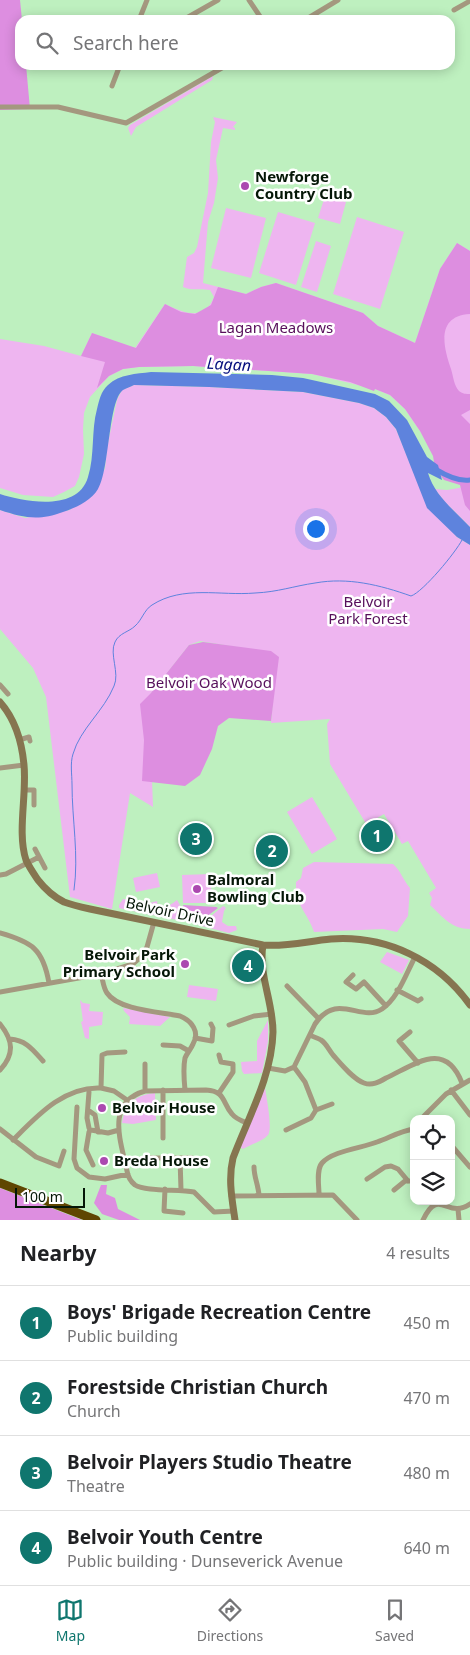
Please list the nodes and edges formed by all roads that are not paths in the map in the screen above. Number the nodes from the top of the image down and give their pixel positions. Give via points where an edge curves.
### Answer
1 (147, 0) edge
2 (218, 0) edge
3 (249, 0) edge
4 (338, 0) edge
5 (470, 1) edge
6 (454, 10) dead end
7 (141, 15) edge
8 (192, 15) edge
9 (259, 15) edge
10 (313, 15) edge
11 (118, 70) edge
12 (218, 70) edge
13 (112, 86) dead end
14 (0, 107) edge
15 (0, 685) edge
16 (8, 694) dead end
17 (0, 702) edge
18 (19, 740) junction
19 (30, 741) dead end
20 (24, 765) junction
21 (0, 768) edge
22 (24, 790) junction
23 (34, 804) dead end
24 (35, 848) dead end
25 (40, 858) junction
26 (27, 864) junction
27 (45, 868) dead end
28 (0, 875) edge
29 (154, 922) junction
30 (0, 933) edge
31 (263, 945) junction
32 (415, 957) junction
33 (101, 974) junction
34 (353, 975) dead end
35 (50, 983) junction
36 (287, 986) dead end
37 (397, 990) junction
38 (0, 992) edge
39 (421, 999) dead end
40 (470, 1005) edge
41 (386, 1006) junction
42 (272, 1014) junction
43 (319, 1019) junction
44 (0, 1024) edge
45 (211, 1024) dead end
46 (229, 1025) dead end
47 (410, 1032) dead end
48 (310, 1035) junction
49 (195, 1038) junction
50 (10, 1039) junction
51 (164, 1045) dead end
52 (189, 1051) junction
53 (126, 1052) dead end
54 (220, 1055) dead end
55 (43, 1061) dead end
56 (418, 1063) junction
57 (145, 1064) dead end
58 (294, 1067) junction
59 (268, 1068) junction
60 (0, 1070) edge
61 (470, 1080) edge
62 (462, 1083) junction
63 (101, 1088) junction
64 (163, 1090) junction
65 (185, 1090) junction
66 (451, 1090) junction
67 (145, 1091) junction
68 (89, 1092) dead end
69 (219, 1093) junction
70 (127, 1100) junction
71 (332, 1104) dead end
72 (77, 1107) dead end
73 (88, 1110) junction
74 (316, 1110) junction
75 (425, 1115) edge
76 (470, 1115) edge
77 (247, 1123) junction
78 (410, 1129) edge
79 (90, 1130) junction
80 (119, 1130) junction
81 (286, 1130) dead end
82 (1, 1132) edge
83 (98, 1132) junction
84 (163, 1138) dead end
85 (13, 1140) junction
86 (455, 1149) edge
87 (64, 1151) dead end
88 (150, 1158) dead end
89 (180, 1158) junction
90 (192, 1158) dead end
91 (93, 1165) dead end
92 (470, 1166) edge
93 (254, 1167) dead end
94 (128, 1174) junction
95 (367, 1179) dead end
96 (410, 1180) edge
97 (410, 1181) edge
98 (0, 1183) edge
99 (166, 1190) junction
100 (181, 1190) junction
101 (394, 1190) dead end
102 (319, 1194) junction
103 (259, 1195) junction
104 (231, 1196) junction
105 (470, 1204) edge
106 (431, 1205) edge
107 (444, 1205) edge
108 (458, 1209) junction
109 (234, 1211) junction
110 (183, 1212) dead end
111 (96, 1220) edge
112 (235, 1220) edge
113 (357, 1220) edge
114 (423, 1220) edge
115 (459, 1220) edge

1 - 7 street
2 - 8 street
3 - 9 street
4 - 10 street
5 - 6 street
11 - 13 street
12 - 14 street via 126,123 58,107
15 - 16 street
17 - 18 street, Belvoir Drive via 10,715
18 - 19 street via 29,737
18 - 20 street, Belvoir Drive
20 - 21 street
20 - 22 street, Belvoir Drive
22 - 23 street via 34,790
22 - 26 street, Belvoir Drive
24 - 25 street
25 - 26 street
25 - 27 street
26 - 28 street
26 - 29 street, Belvoir Drive via 42,886 63,901
29 - 31 street, Belvoir Drive
29 - 33 street via 142,956 133,964
30 - 35 street via 27,942 37,950 46,965
31 - 32 street, Belvoir Drive via 359,940 386,944
31 - 42 street via 262,971
32 - 37 street
32 - 40 street, Belvoir Drive via 445,977
33 - 35 street
33 - 49 street via 106,991 116,1002 186,1018 193,1026
34 - 41 street via 346,982 356,989 364,982
35 - 38 street
36 - 43 street
37 - 39 street via 418,1001
37 - 41 street
41 - 43 street via 371,1013 344,1007
42 - 46 street via 254,1016
42 - 59 street
43 - 48 street
44 - 50 street
45 - 49 street via 212,1041
47 - 56 street via 399,1041
48 - 56 street via 321,1040 364,1083 378,1082
48 - 58 street
49 - 52 street
50 - 55 street via 26,1043
50 - 60 street via 9,1057
51 - 52 street via 180,1046
52 - 65 street via 184,1060
53 - 63 street via 102,1055
54 - 69 street via 221,1062 233,1064 233,1072
56 - 62 street via 437,1058 447,1062 454,1067
57 - 67 street
58 - 59 street via 284,1071
58 - 74 street via 305,1082
59 - 77 street
61 - 62 street
62 - 66 street
63 - 70 street
63 - 85 street via 83,1089 62,1098
64 - 65 street
64 - 67 street
64 - 84 street
65 - 69 street
66 - 75 street
66 - 76 street
67 - 70 street
68 - 73 street
69 - 77 street via 232,1115
70 - 80 street via 118,1118
71 - 74 street
72 - 94 street via 74,1159 77,1168 89,1177 105,1179
73 - 79 street
73 - 83 street via 95,1115
74 - 81 street via 312,1118
77 - 104 street via 231,1167
78 - 102 street via 323,1162 319,1171
79 - 83 street
79 - 91 street via 86,1137 86,1150
80 - 83 street
80 - 94 street
82 - 85 street
85 - 87 street via 36,1157 59,1166
86 - 92 street
88 - 89 street
89 - 90 street
89 - 100 street
93 - 103 street
94 - 99 street via 139,1187
95 - 96 street via 391,1166
97 - 101 street
98 - 111 highway
99 - 100 street
99 - 110 street via 164,1211
100 - 109 street via 194,1192 214,1212
102 - 103 street
102 - 113 street via 336,1196
103 - 104 street
104 - 109 street
105 - 108 street
106 - 114 street
107 - 108 street
108 - 115 street
109 - 112 street

